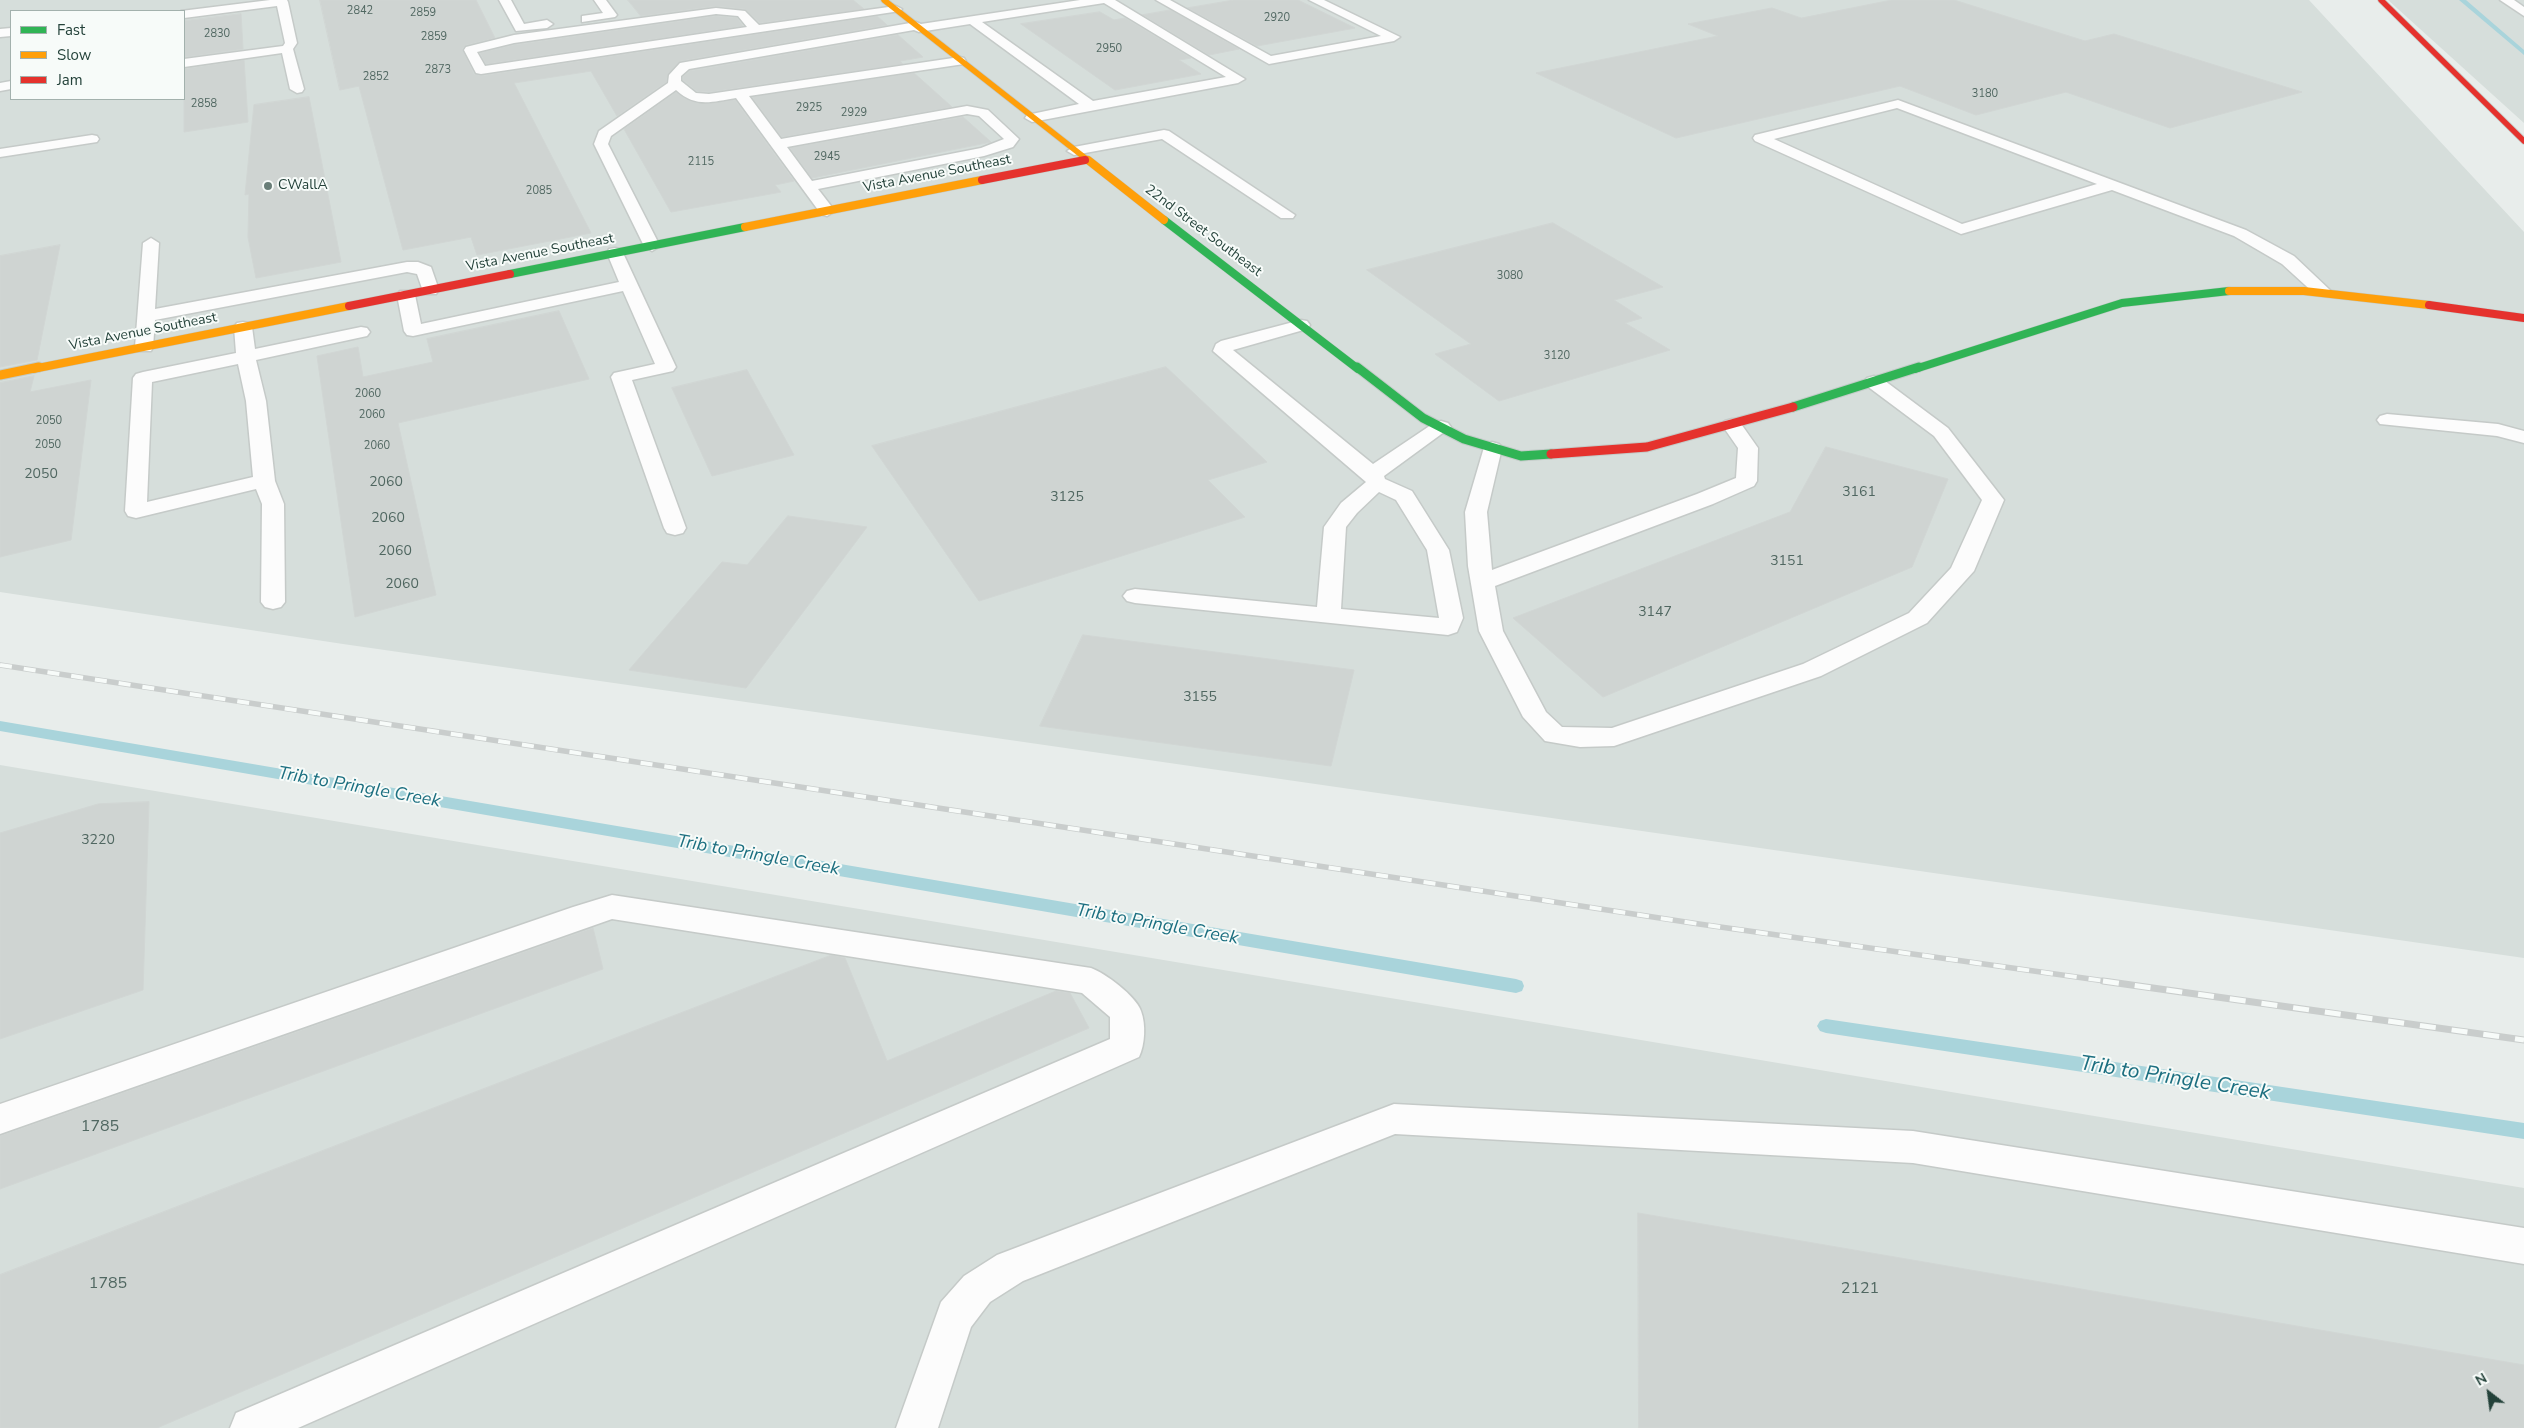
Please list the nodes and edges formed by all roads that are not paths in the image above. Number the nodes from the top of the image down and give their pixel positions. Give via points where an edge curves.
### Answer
1 (505, 0) edge
2 (600, 0) edge
3 (719, 0) edge
4 (884, 0) edge
5 (1105, 0) edge
6 (1162, 0) edge
7 (1315, 0) edge
8 (2381, 0) edge
9 (2506, 0) edge
10 (281, 1) edge
11 (896, 9) junction
12 (2524, 12) edge
13 (185, 14) edge
14 (611, 15) junction
15 (972, 20) junction
16 (918, 27) junction
17 (756, 30) junction
18 (287, 49) junction
19 (960, 61) junction
20 (185, 63) edge
21 (676, 84) junction
22 (297, 89) dead end
23 (740, 94) junction
24 (1090, 106) junction
25 (1032, 118) junction
26 (92, 138) dead end
27 (2524, 140) edge
28 (777, 144) junction
29 (0, 153) edge
30 (1080, 156) junction
31 (2112, 184) junction
32 (808, 186) junction
33 (826, 212) junction
34 (1287, 215) dead end
35 (151, 243) dead end
36 (652, 246) junction
37 (615, 253) junction
38 (629, 285) junction
39 (430, 290) junction
40 (2322, 291) junction
41 (406, 295) junction
42 (146, 316) junction
43 (2524, 318) edge
44 (1301, 325) junction
45 (243, 327) junction
46 (361, 332) dead end
47 (144, 347) junction
48 (246, 357) junction
49 (0, 375) edge
50 (1874, 382) junction
51 (2387, 420) dead end
52 (1732, 425) junction
53 (1441, 428) junction
54 (2524, 437) edge
55 (1492, 448) junction
56 (1375, 479) junction
57 (264, 481) junction
58 (676, 528) dead end
59 (1483, 582) junction
60 (1135, 596) dead end
61 (273, 602) dead end
62 (1328, 616) junction
63 (0, 1119) edge
64 (2524, 1246) edge
65 (251, 1428) edge
66 (917, 1428) edge

1 - 14 lane via 520,28
2 - 14 lane
3 - 14 lane
4 - 11 street, 22nd Street Southeast
5 - 15 lane
5 - 24 lane via 1238,79
6 - 7 lane via 1269,60 1394,37
8 - 27 street
9 - 12 lane
10 - 13 lane
10 - 18 lane via 291,43
11 - 16 street, 22nd Street Southeast
11 - 17 lane
15 - 16 lane
15 - 24 lane
16 - 19 street, 22nd Street Southeast
16 - 21 lane via 684,66 675,74
17 - 17 lane via 481,70 470,50 514,39 716,10 741,13
18 - 20 lane
18 - 22 lane
19 - 23 lane
19 - 25 street, 22nd Street Southeast
21 - 23 lane via 692,97
21 - 36 lane via 604,134 601,144
23 - 28 lane
24 - 25 lane
25 - 30 street, 22nd Street Southeast
26 - 29 lane
28 - 32 lane
28 - 32 lane via 966,110 983,113 1012,139 1008,144 984,152
30 - 33 street, Vista Avenue Southeast
30 - 34 lane via 1164,134
30 - 44 street, 22nd Street Southeast
31 - 31 lane via 1898,104 1760,138 1961,229
31 - 40 lane via 2240,233 2288,260
32 - 33 lane
33 - 36 street, Vista Avenue Southeast
35 - 42 lane
36 - 37 street, Vista Avenue Southeast
37 - 38 lane
37 - 39 street, Vista Avenue Southeast
38 - 41 lane via 413,331
38 - 58 lane via 666,367 622,377
39 - 41 street, Vista Avenue Southeast
39 - 42 lane via 425,271 406,267
40 - 43 street, 22nd Street Southeast
40 - 50 street, 22nd Street Southeast via 2265,288 2122,303
41 - 45 street, Vista Avenue Southeast
42 - 47 lane
44 - 53 street, 22nd Street Southeast via 1423,418
44 - 56 lane via 1228,345 1222,351
45 - 47 street, Vista Avenue Southeast
45 - 48 lane
46 - 48 lane
47 - 49 street, Vista Avenue Southeast
48 - 57 lane via 256,401
48 - 57 lane via 143,378 136,511
50 - 52 street, 22nd Street Southeast
50 - 59 lane via 1941,432 1993,500 1962,572 1918,618 1812,670 1614,737 1580,738 1554,735 1536,717 1491,631
51 - 54 lane via 2498,430
52 - 55 street, 22nd Street Southeast via 1647,447 1521,456
52 - 59 lane via 1748,448 1746,481
53 - 55 street, 22nd Street Southeast
53 - 56 lane
55 - 59 lane via 1476,512
56 - 62 lane via 1335,527
56 - 62 lane via 1404,496 1438,550 1450,624 1441,627
57 - 61 lane via 273,504
60 - 62 lane
63 - 65 lane via 612,907 1091,980 1126,1012 1126,1047
64 - 66 lane via 1913,1147 1394,1119 1010,1268 977,1289 955,1316

